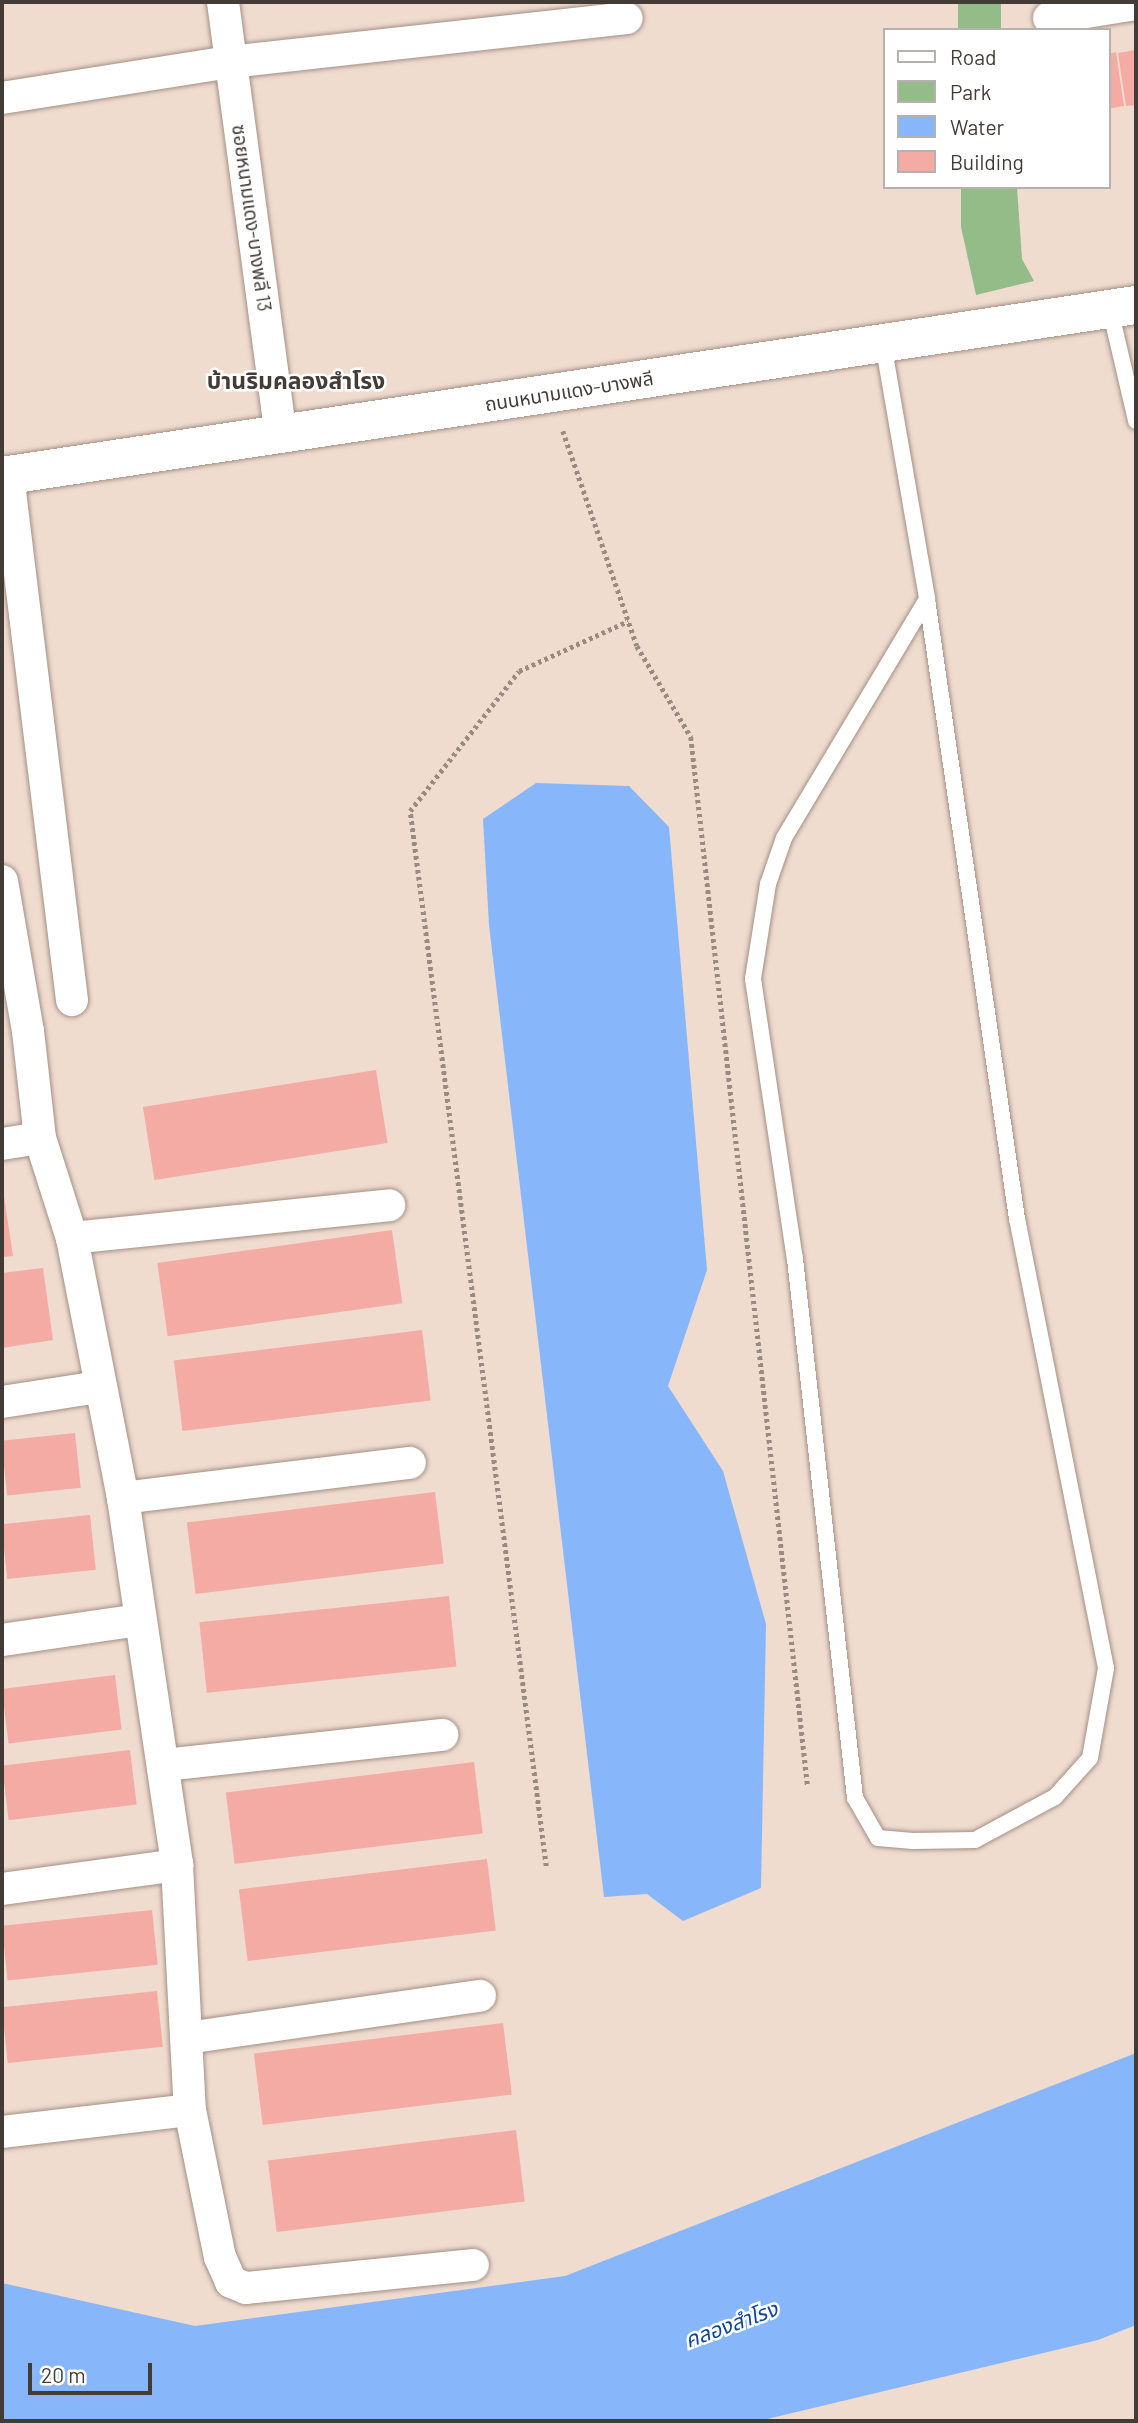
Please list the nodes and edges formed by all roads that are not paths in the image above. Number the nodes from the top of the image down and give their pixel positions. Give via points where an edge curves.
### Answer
1 (223, 2) edge
2 (1136, 4) edge
3 (628, 18) dead end
4 (1049, 18) dead end
5 (230, 62) junction
6 (2, 98) edge
7 (1123, 307) edge
8 (883, 343) junction
9 (1136, 421) edge
10 (281, 434) junction
11 (5, 476) edge
12 (927, 599) junction
13 (2, 881) edge
14 (72, 1000) dead end
15 (40, 1138) junction
16 (2, 1144) edge
17 (389, 1205) dead end
18 (72, 1238) junction
19 (99, 1387) junction
20 (2, 1402) edge
21 (410, 1463) dead end
22 (123, 1498) junction
23 (139, 1620) junction
24 (2, 1640) edge
25 (442, 1735) dead end
26 (164, 1765) junction
27 (177, 1865) junction
28 (2, 1889) edge
29 (480, 1996) dead end
30 (187, 2038) junction
31 (190, 2110) junction
32 (2, 2133) edge
33 (473, 2265) dead end

1 - 5 street, ซอยหนามแดง-บางพลี 13
2 - 4 street
3 - 5 street
5 - 6 street
5 - 10 street, ซอยหนามแดง-บางพลี 13
7 - 8 main road, ถนนหนามแดง-บางพลี
7 - 9 lane
8 - 10 main road, ถนนหนามแดง-บางพลี
8 - 12 lane
10 - 11 main road, ถนนหนามแดง-บางพลี
11 - 14 street
12 - 12 lane via 1017,1219 1106,1668 1090,1758 1055,1797 975,1840 913,1841 878,1838 855,1798 794,1259 753,979 768,884 784,838
13 - 15 street via 28,1031
15 - 16 street
15 - 18 street
17 - 18 street
18 - 19 street
19 - 20 street
19 - 22 street
21 - 22 street
22 - 23 street
23 - 24 street
23 - 26 street
25 - 26 street
26 - 27 street
27 - 28 street
27 - 30 street
29 - 30 street
30 - 31 street
31 - 32 street
31 - 33 street via 220,2257 230,2282 246,2288

